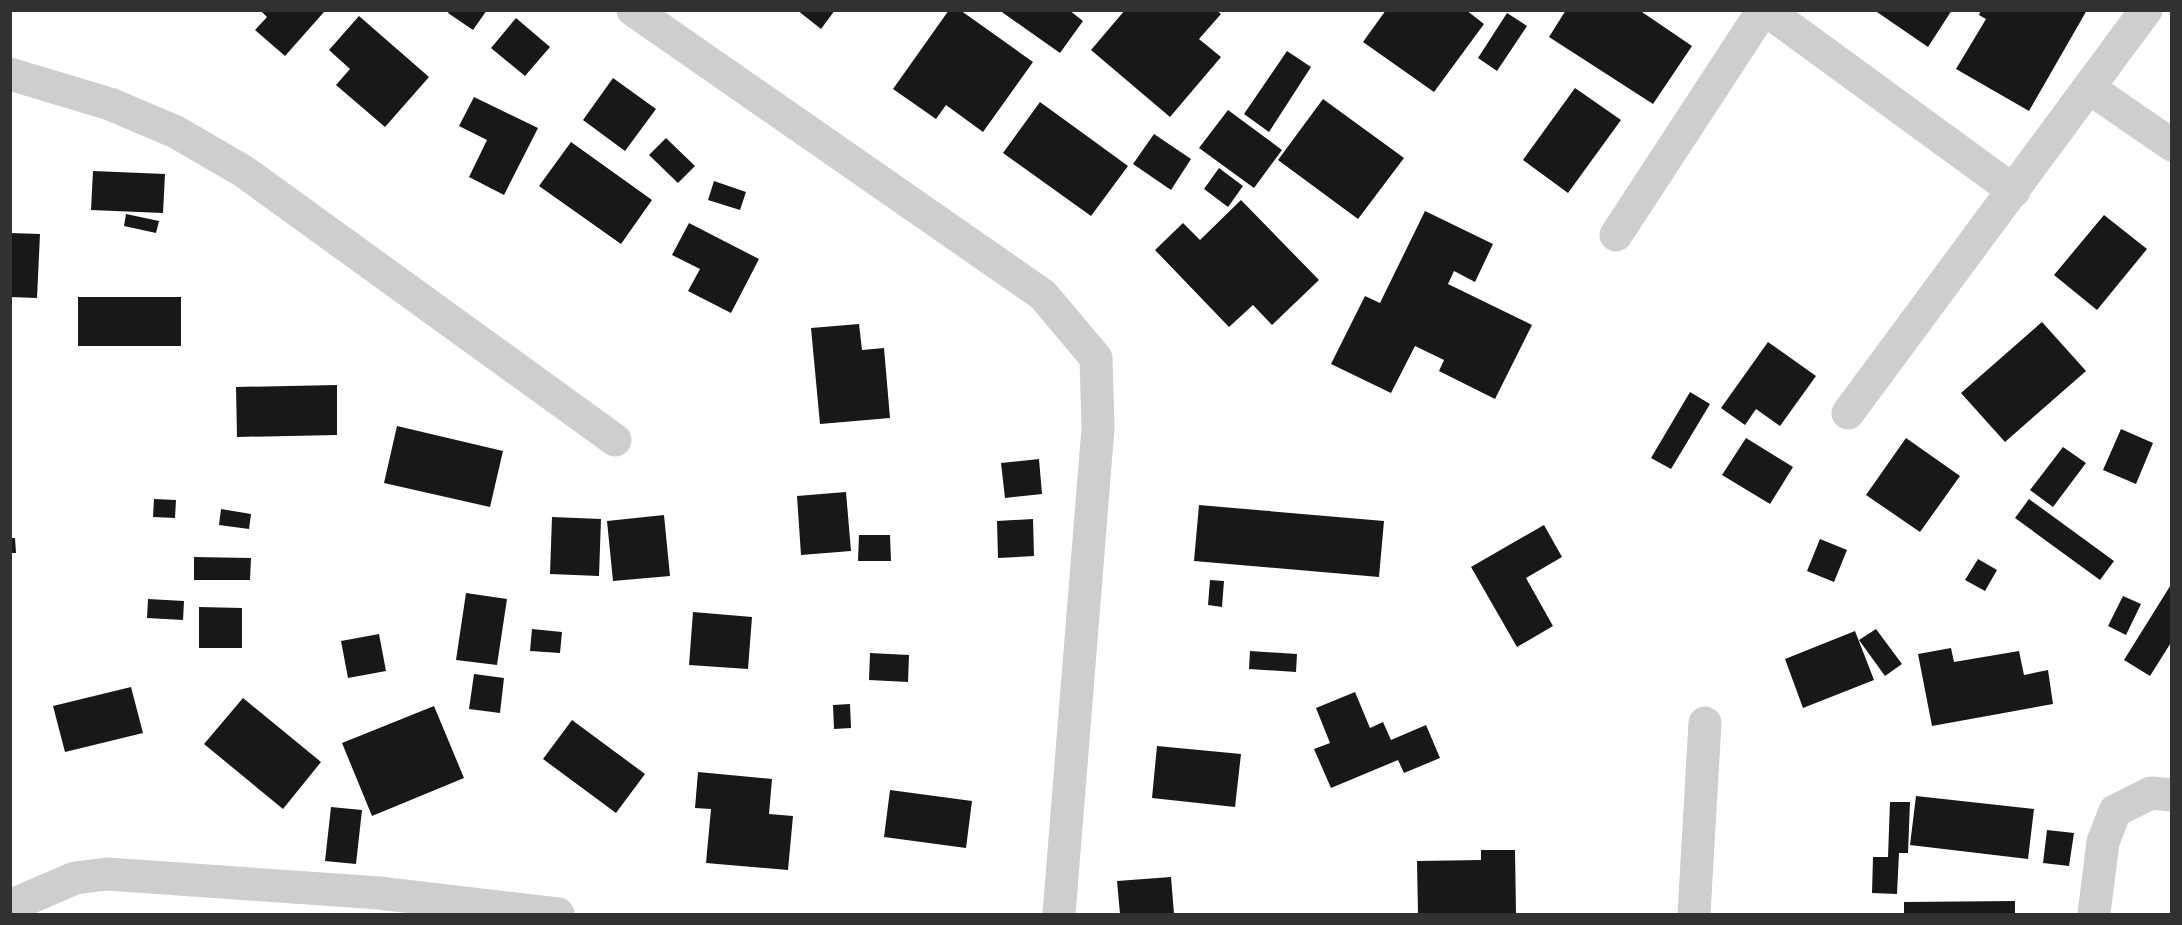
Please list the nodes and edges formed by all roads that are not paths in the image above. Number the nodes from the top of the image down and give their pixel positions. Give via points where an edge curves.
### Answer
1 (633, 10) edge
2 (1764, 10) edge
3 (2146, 10) edge
4 (10, 74) edge
5 (2089, 88) junction
6 (2172, 145) edge
7 (2014, 191) junction
8 (1616, 235) dead end
9 (1848, 413) dead end
10 (615, 440) dead end
11 (1705, 723) dead end
12 (2172, 795) edge
13 (378, 904) edge
14 (10, 906) edge
15 (558, 915) edge
16 (1059, 915) edge
17 (1694, 915) edge
18 (2094, 915) edge

1 - 16 street via 1043,295 1096,358 1098,428
2 - 7 street
2 - 8 street
3 - 5 street
4 - 10 street via 110,104 176,132 243,171
5 - 6 street
5 - 7 street
7 - 9 street
11 - 17 street
12 - 18 street via 2151,793 2115,811 2103,842
13 - 14 street via 107,874 75,878
13 - 15 street

